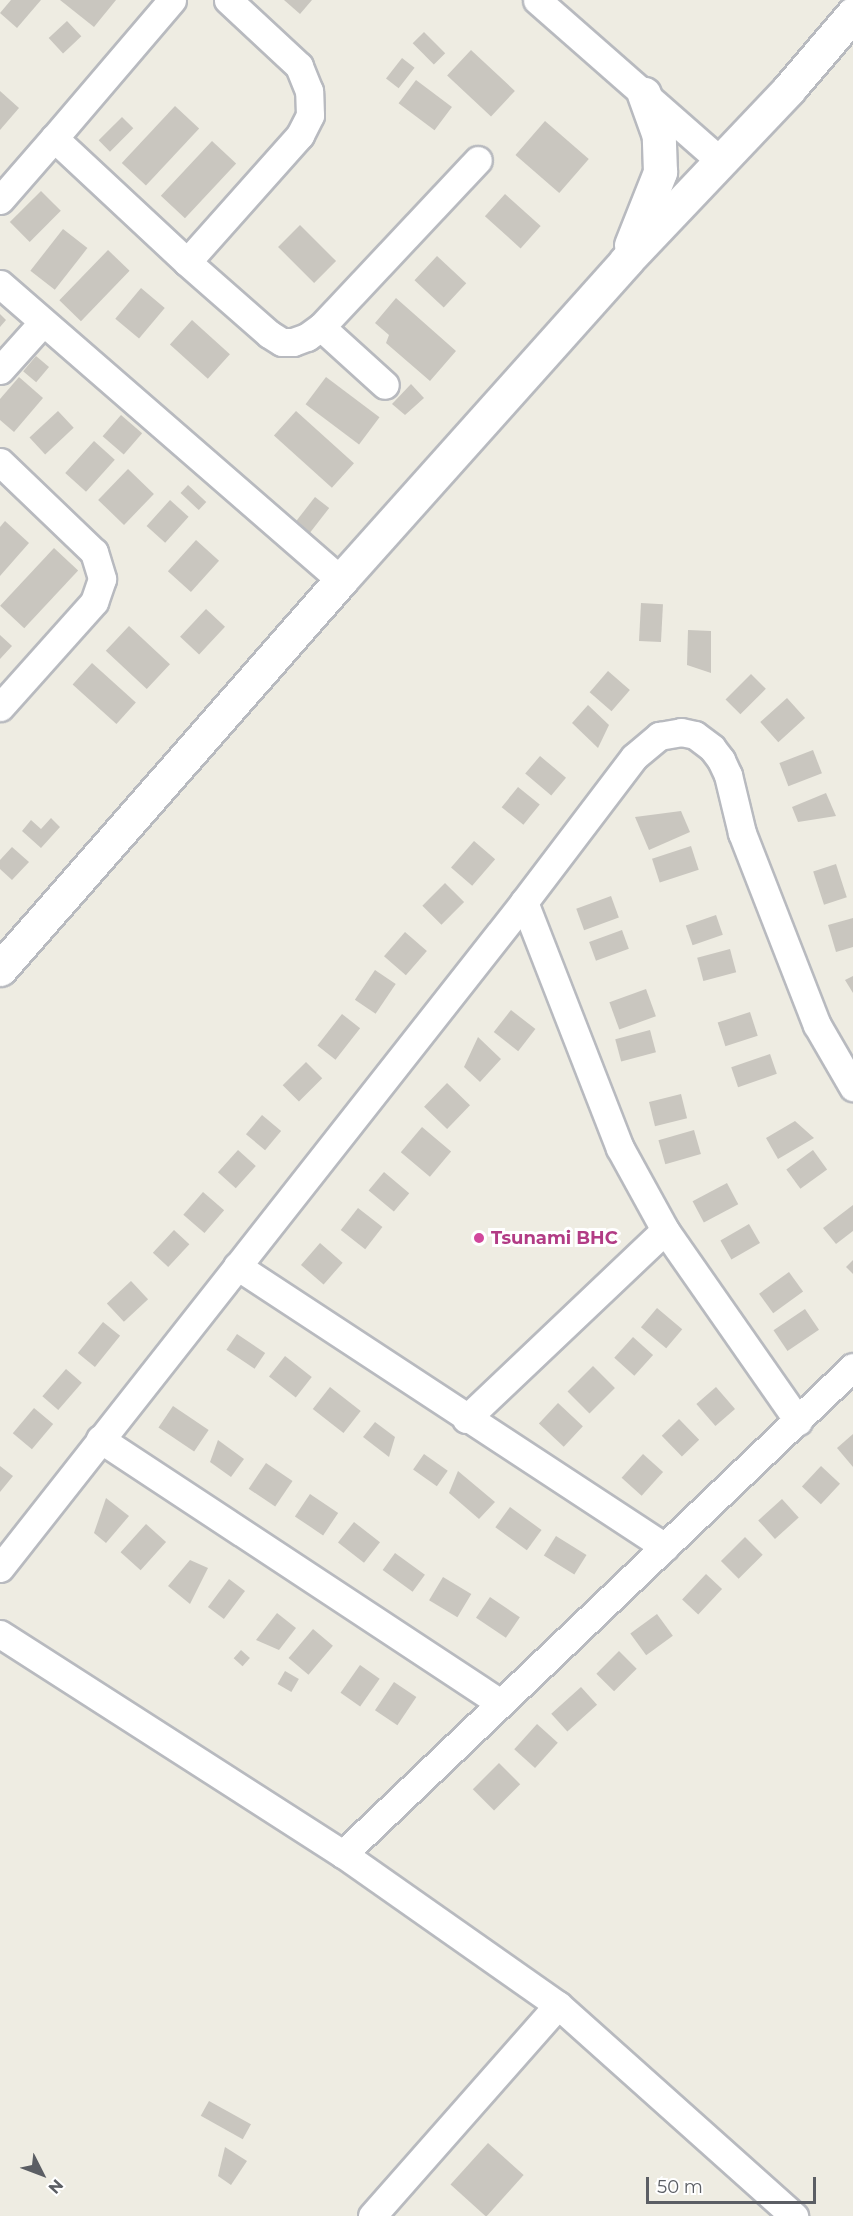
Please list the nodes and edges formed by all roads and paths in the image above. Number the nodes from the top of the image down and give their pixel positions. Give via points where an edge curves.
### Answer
1 (172, 0) edge
2 (228, 0) edge
3 (537, 0) edge
4 (853, 14) edge
5 (644, 94) junction
6 (54, 138) junction
7 (478, 160) dead end
8 (720, 161) junction
9 (0, 200) edge
10 (626, 261) junction
11 (187, 262) junction
12 (0, 284) edge
13 (43, 322) junction
14 (321, 327) junction
15 (0, 370) edge
16 (386, 385) dead end
17 (0, 462) edge
18 (341, 580) junction
19 (0, 707) edge
20 (524, 902) junction
21 (0, 969) edge
22 (853, 1087) edge
23 (665, 1230) junction
24 (237, 1266) junction
25 (853, 1367) edge
26 (466, 1419) junction
27 (798, 1421) junction
28 (100, 1439) junction
29 (665, 1547) junction
30 (0, 1568) edge
31 (0, 1634) edge
32 (501, 1703) junction
33 (343, 1854) junction
34 (558, 2005) junction
35 (372, 2216) edge
36 (794, 2216) edge

1 - 6 street
2 - 11 street via 299,66 309,91 310,115 300,135
3 - 5 street
4 - 8 main road
5 - 8 street
5 - 10 main road via 659,136 660,172 636,226
6 - 9 street
6 - 11 street
7 - 14 street
8 - 10 main road
10 - 18 main road
11 - 14 street via 282,342 307,338
12 - 13 street
13 - 15 street
13 - 18 street
14 - 16 street
17 - 19 street via 94,552 102,579 94,602
18 - 21 main road
20 - 22 street via 641,750 659,736 681,732 695,735 712,748 724,767 742,833 817,1025
20 - 23 street via 608,1121
20 - 24 street
23 - 26 street
23 - 27 street
24 - 26 street
24 - 28 street
25 - 27 street
26 - 29 street
27 - 29 street
28 - 30 street
28 - 32 street
29 - 32 street
31 - 33 street
32 - 33 street
33 - 34 street
34 - 35 street
34 - 36 street

